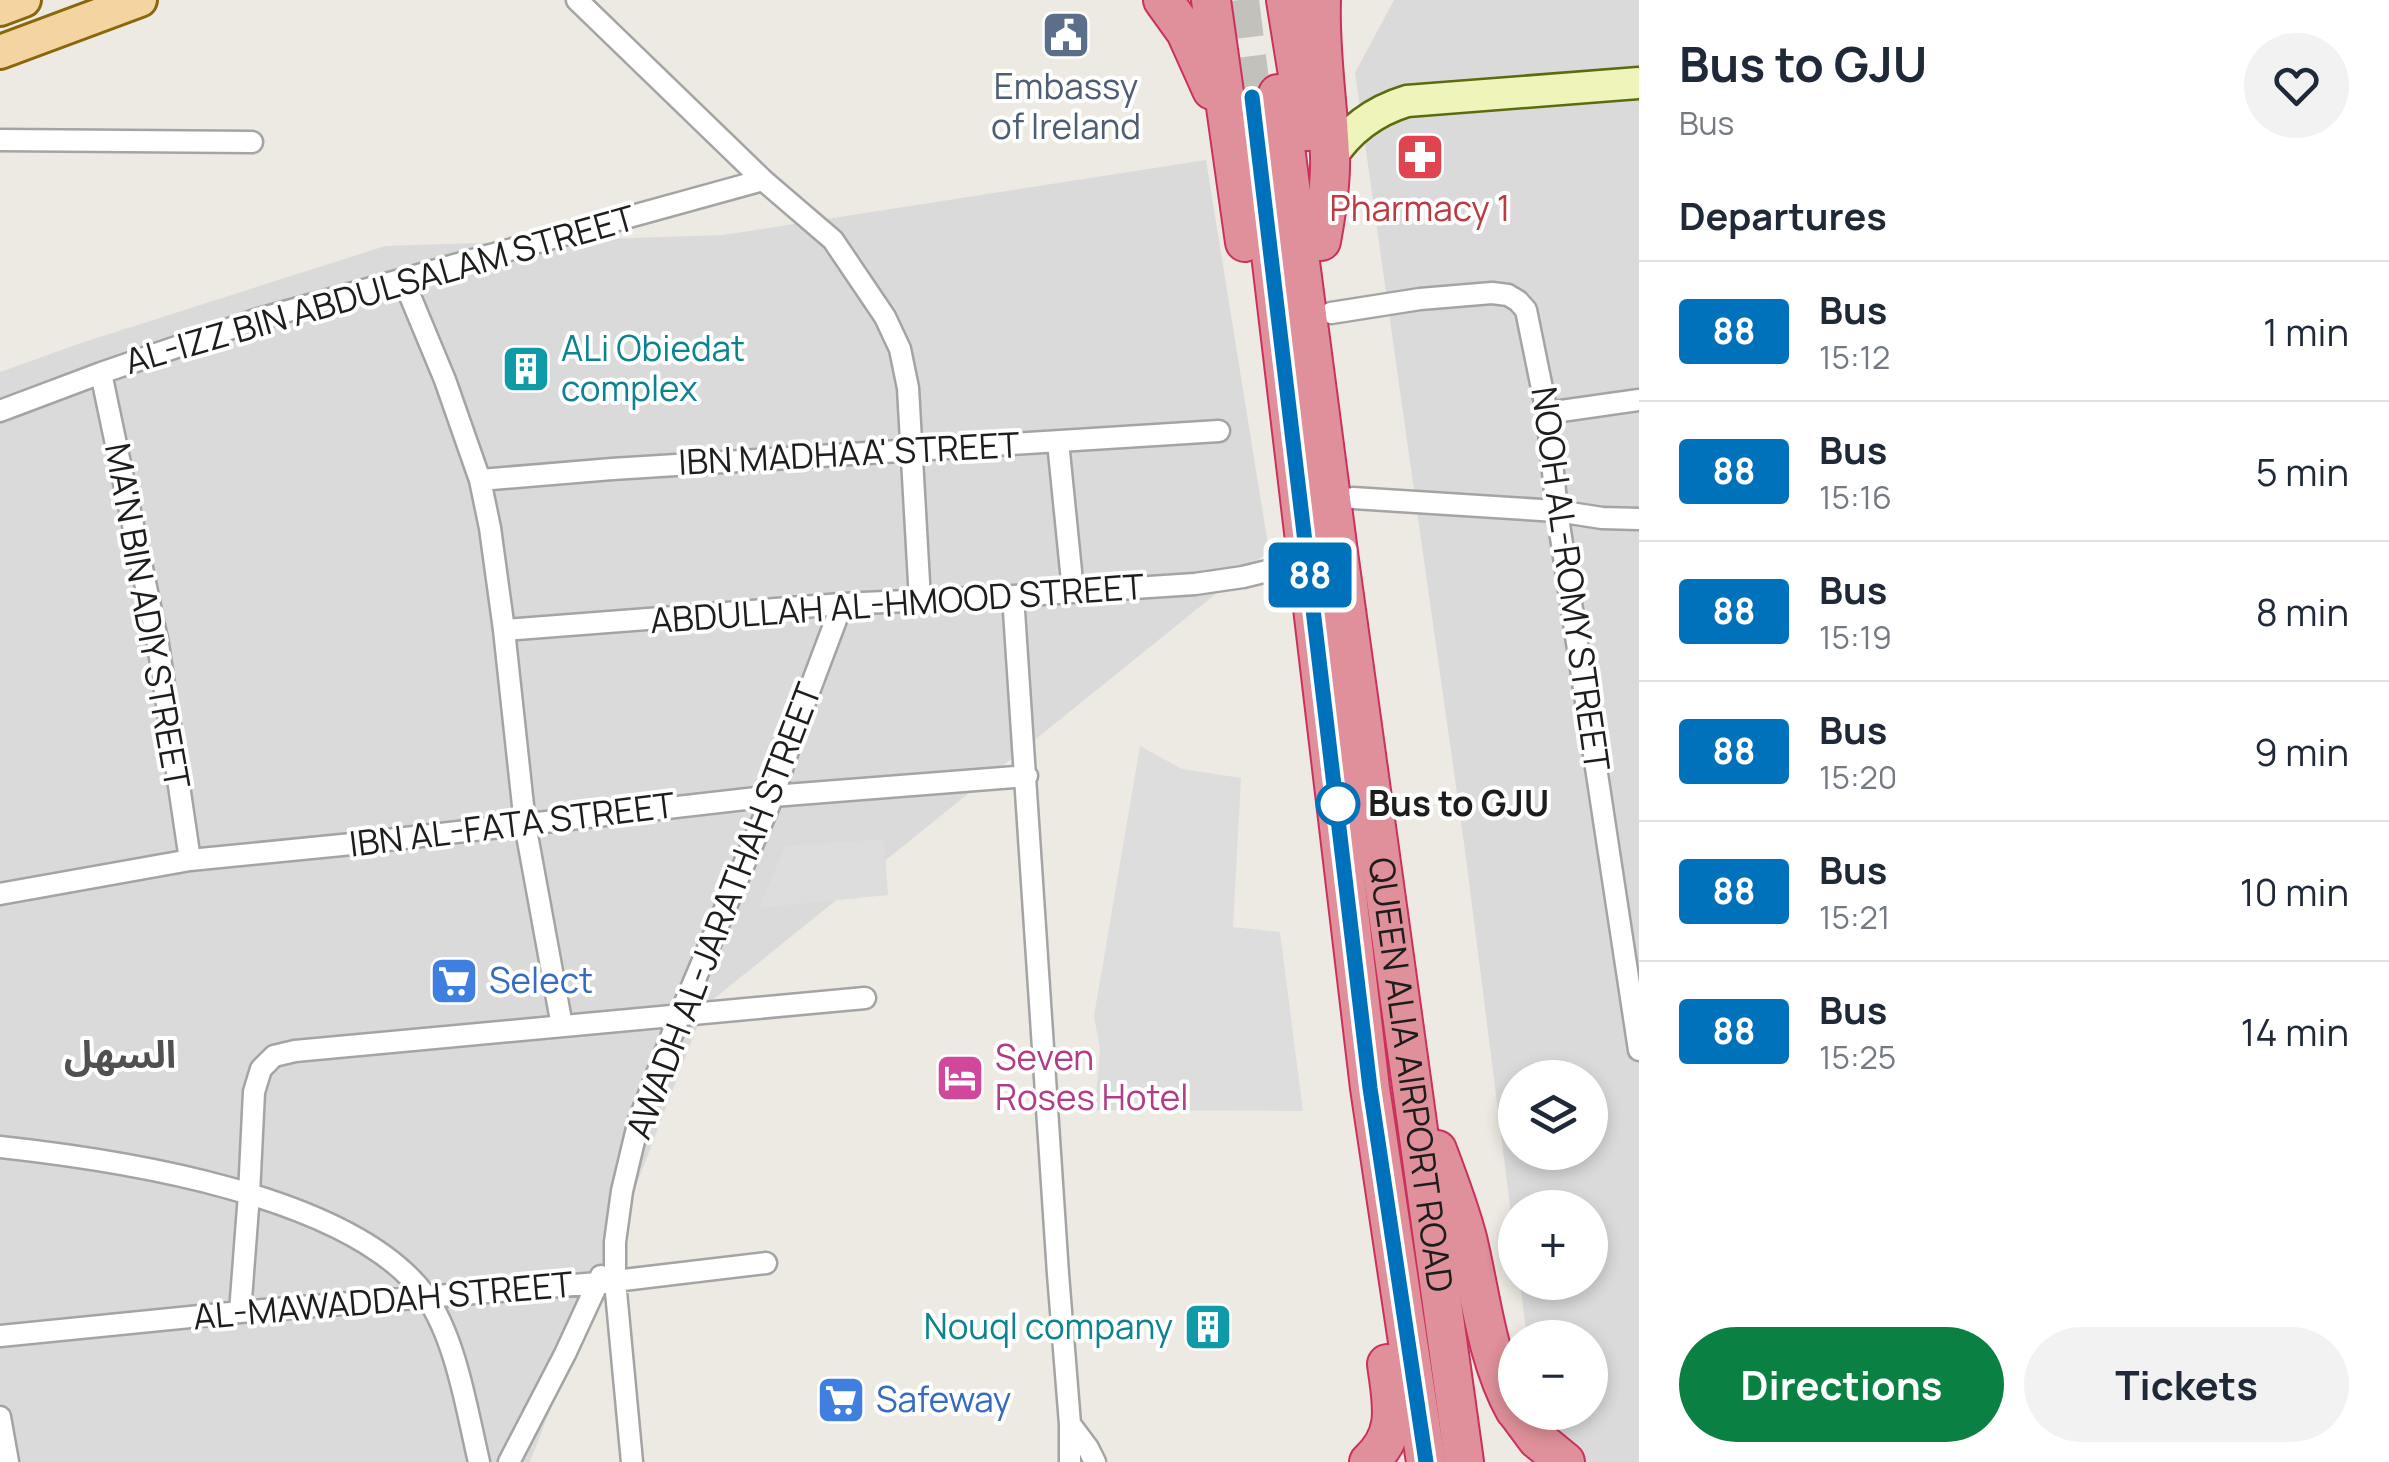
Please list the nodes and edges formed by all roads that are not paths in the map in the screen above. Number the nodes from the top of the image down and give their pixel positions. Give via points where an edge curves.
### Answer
1 (24, 0) edge
2 (140, 0) edge
3 (577, 0) edge
4 (1163, 0) edge
5 (1211, 0) edge
6 (1286, 0) edge
7 (1321, 0) edge
8 (0, 9) edge
9 (0, 52) edge
10 (1639, 83) edge
11 (1228, 126) junction
12 (0, 140) edge
13 (252, 142) dead end
14 (1330, 159) junction
15 (763, 180) junction
16 (1322, 241) junction
17 (403, 278) junction
18 (1331, 313) junction
19 (101, 373) junction
20 (1639, 400) edge
21 (0, 411) edge
22 (1547, 412) junction
23 (1219, 431) dead end
24 (1058, 442) junction
25 (912, 451) junction
26 (480, 480) junction
27 (1353, 498) junction
28 (1557, 510) junction
29 (1639, 519) edge
30 (1288, 566) junction
31 (1072, 591) junction
32 (1013, 596) junction
33 (920, 600) junction
34 (842, 604) junction
35 (504, 630) junction
36 (1329, 730) junction
37 (1364, 745) junction
38 (1026, 776) junction
39 (773, 796) junction
40 (525, 824) junction
41 (190, 860) junction
42 (0, 894) edge
43 (865, 998) dead end
44 (679, 1017) junction
45 (562, 1026) junction
46 (1639, 1034) edge
47 (1639, 1050) edge
48 (1370, 1088) junction
49 (1412, 1091) junction
50 (0, 1147) edge
51 (249, 1194) junction
52 (766, 1263) dead end
53 (607, 1282) junction
54 (427, 1298) junction
55 (240, 1312) junction
56 (0, 1336) edge
57 (1498, 1370) edge
58 (0, 1417) edge
59 (1070, 1424) junction
60 (1531, 1430) edge
61 (8, 1462) edge
62 (479, 1462) edge
63 (508, 1462) edge
64 (632, 1462) edge
65 (1070, 1462) edge
66 (1095, 1462) edge
67 (1369, 1462) edge
68 (1426, 1462) edge
69 (1464, 1462) edge
70 (1564, 1462) edge

1 - 8 main road
2 - 9 main road
3 - 15 street
4 - 11 highway via 1186,32
5 - 11 highway
6 - 16 highway
7 - 14 highway
10 - 14 street via 1393,106 1346,136
11 - 30 highway
12 - 13 street
14 - 16 highway
15 - 17 street, AL-IZZ BIN ABDULSALAM STREET
15 - 25 street via 833,240 885,317 908,388
16 - 18 highway
17 - 19 street, AL-IZZ BIN ABDULSALAM STREET
17 - 26 street
18 - 22 street, NOOH AL-ROMY STREET via 1508,295 1526,310
18 - 27 highway
19 - 21 street, AL-IZZ BIN ABDULSALAM STREET
19 - 41 street, MA'N BIN ADIY STREET via 158,644
20 - 22 street
22 - 28 street, NOOH AL-ROMY STREET
23 - 24 street, IBN MADHAA' STREET
24 - 25 street, IBN MADHAA' STREET
24 - 31 street
25 - 26 street, IBN MADHAA' STREET
25 - 33 street
26 - 35 street
27 - 28 street
27 - 37 highway via 1372,699
28 - 29 street
28 - 46 street, NOOH AL-ROMY STREET
30 - 31 street, ABDULLAH AL-HMOOD STREET via 1195,584
30 - 36 highway via 1302,658
31 - 32 street, ABDULLAH AL-HMOOD STREET
32 - 33 street, ABDULLAH AL-HMOOD STREET
32 - 38 street
33 - 34 street, ABDULLAH AL-HMOOD STREET
34 - 35 street, ABDULLAH AL-HMOOD STREET
34 - 39 street, AWADH AL-JARATHAH STREET
35 - 40 street
36 - 37 highway, QUEEN ALIA AIRPORT ROAD via 1265,95
36 - 48 highway, QUEEN ALIA AIRPORT ROAD
37 - 49 highway, QUEEN ALIA AIRPORT ROAD
38 - 39 street, IBN AL-FATA STREET
38 - 59 street
39 - 40 street, IBN AL-FATA STREET
39 - 44 street, AWADH AL-JARATHAH STREET
40 - 41 street, IBN AL-FATA STREET
40 - 45 street
41 - 42 street, IBN AL-FATA STREET
43 - 44 street
44 - 45 street
44 - 53 street, AWADH AL-JARATHAH STREET via 639,1120
45 - 51 street via 274,1056 261,1069 254,1092
46 - 47 street, NOOH AL-ROMY STREET
48 - 67 highway via 1366,1169 1392,1420
48 - 68 highway, QUEEN ALIA AIRPORT ROAD
49 - 57 highway via 1467,1238
49 - 69 highway, QUEEN ALIA AIRPORT ROAD
50 - 51 street via 68,1154
51 - 54 street via 376,1250
51 - 55 street
52 - 53 street, AL-MAWADDAH STREET
53 - 54 street, AL-MAWADDAH STREET
53 - 63 street
53 - 64 street, AWADH AL-JARATHAH STREET
54 - 55 street, AL-MAWADDAH STREET
54 - 62 street via 455,1359
55 - 56 street, AL-MAWADDAH STREET
58 - 61 street
59 - 65 street
59 - 66 street
60 - 70 highway

